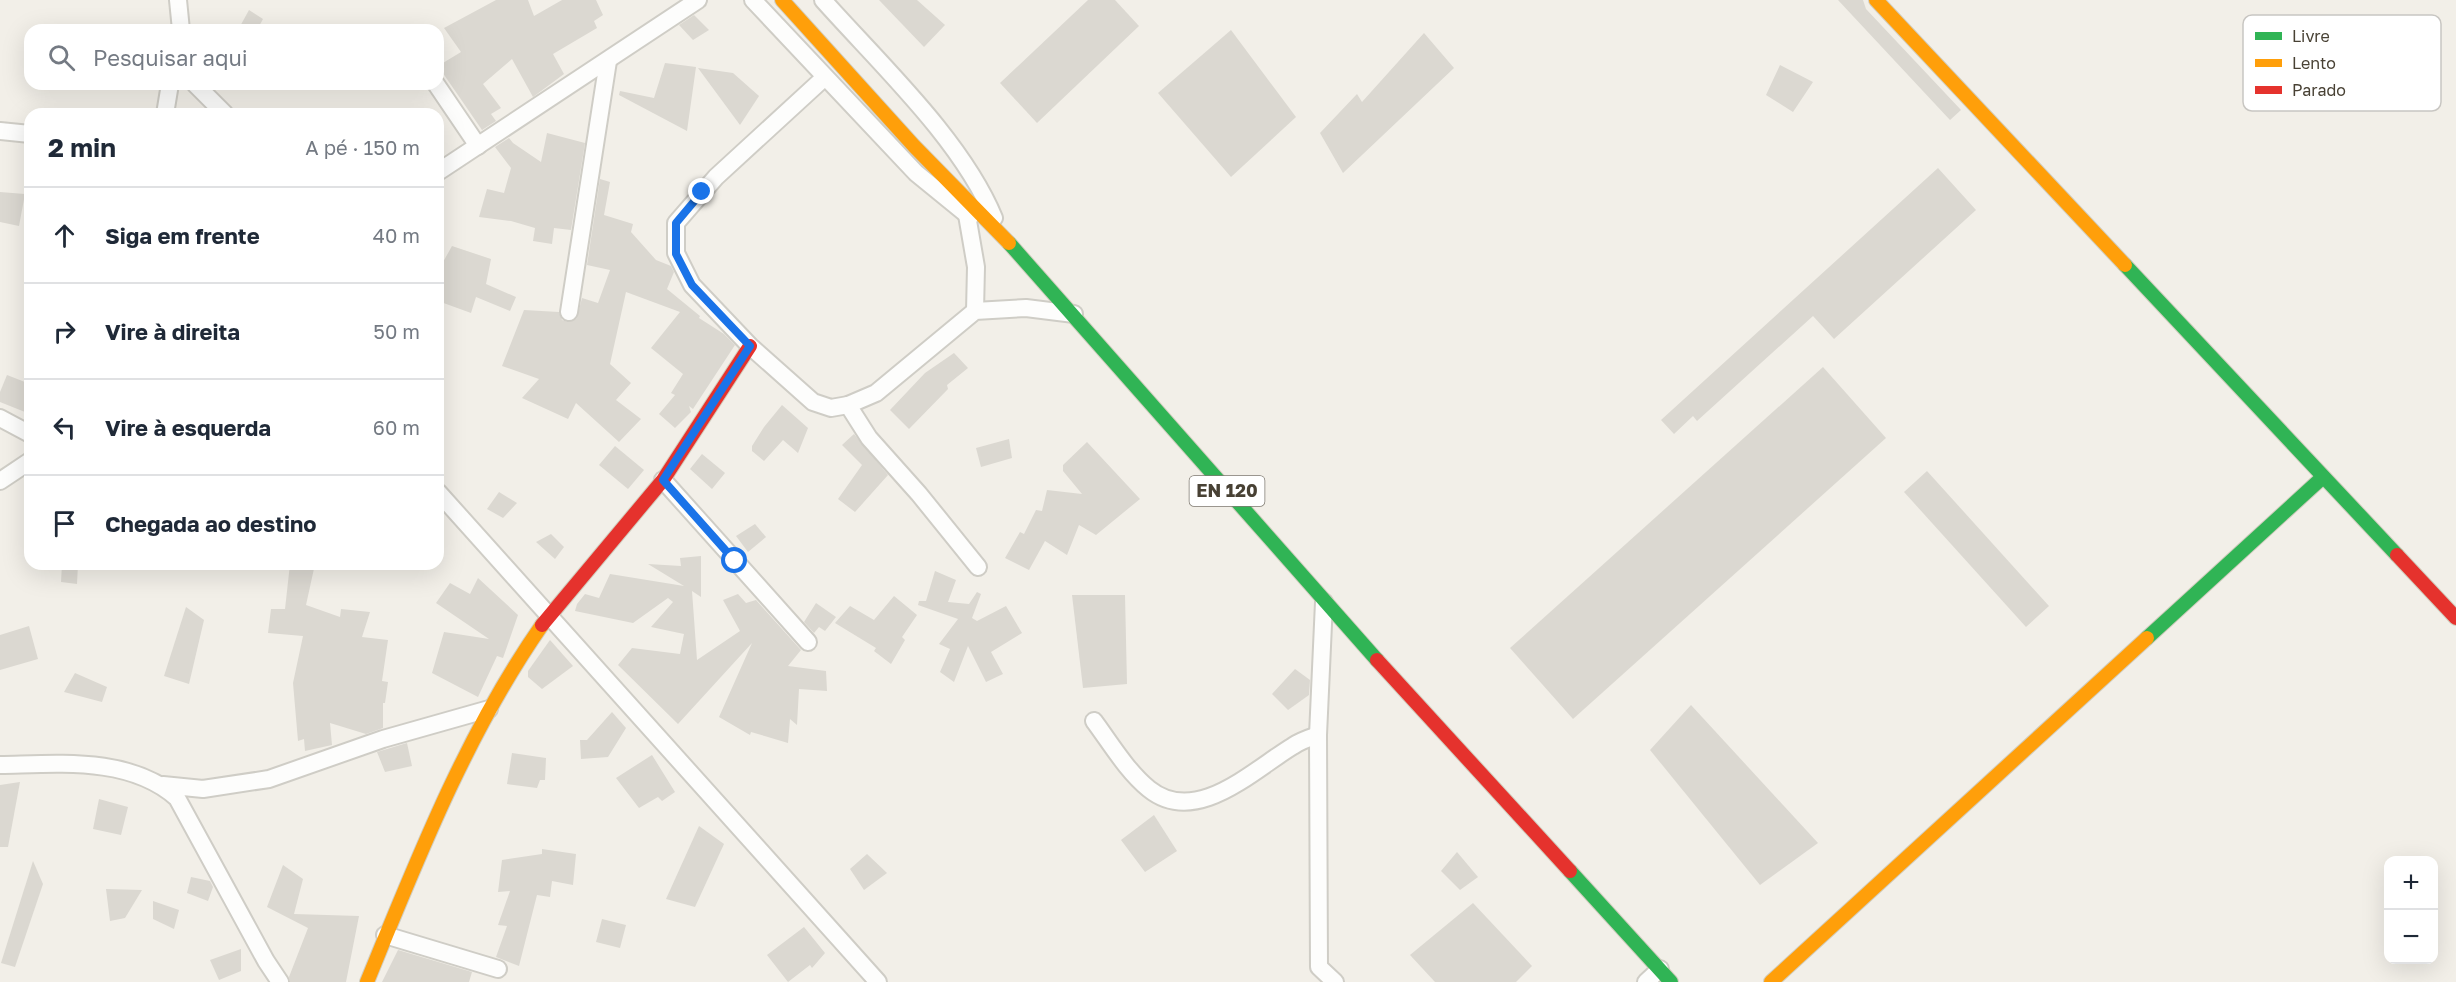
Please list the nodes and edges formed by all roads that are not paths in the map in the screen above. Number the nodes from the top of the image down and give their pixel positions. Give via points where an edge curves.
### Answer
1 (178, 0) edge
2 (698, 0) edge
3 (753, 0) edge
4 (782, 0) edge
5 (823, 0) edge
6 (1876, 0) edge
7 (180, 24) edge
8 (608, 61) junction
9 (825, 77) junction
10 (169, 90) edge
11 (201, 90) edge
12 (440, 90) edge
13 (166, 108) edge
14 (219, 108) edge
15 (0, 131) edge
16 (24, 133) edge
17 (478, 146) junction
18 (444, 168) edge
19 (967, 215) junction
20 (1000, 233) junction
21 (975, 311) junction
22 (568, 312) dead end
23 (1074, 314) junction
24 (750, 346) junction
25 (848, 405) junction
26 (0, 418) edge
27 (24, 431) edge
28 (24, 465) edge
29 (2323, 477) junction
30 (663, 480) junction
31 (0, 481) edge
32 (444, 499) edge
33 (978, 567) dead end
34 (1324, 602) junction
35 (549, 616) junction
36 (2456, 618) edge
37 (808, 642) dead end
38 (489, 709) junction
39 (1094, 721) dead end
40 (1318, 735) junction
41 (0, 765) edge
42 (163, 785) junction
43 (385, 935) junction
44 (498, 969) dead end
45 (1660, 969) junction
46 (1320, 975) edge
47 (280, 982) edge
48 (367, 982) edge
49 (878, 982) edge
50 (1335, 982) edge
51 (1646, 982) edge
52 (1671, 982) edge
53 (1772, 982) edge

1 - 7 street
2 - 8 street
3 - 9 street
4 - 20 street, EN 120 via 914,146
5 - 20 street via 954,150 975,179
6 - 29 street
8 - 17 street
8 - 22 street
9 - 19 street via 916,173
9 - 24 street via 716,177 676,223 676,254 692,285
10 - 13 street
11 - 14 street
12 - 17 street
15 - 16 street
17 - 18 street
19 - 20 street
19 - 21 street via 976,267
20 - 23 street, EN 120
21 - 23 street via 1026,308
21 - 25 street via 876,393
23 - 34 street, EN 120
24 - 25 street via 813,402 831,408
24 - 30 street
25 - 33 street via 869,438
26 - 27 street
28 - 31 street
29 - 36 street
29 - 53 street
30 - 35 street
30 - 37 street
32 - 35 street
34 - 40 street
34 - 45 street, EN 120
35 - 38 street
35 - 49 street
38 - 42 street via 383,739 269,779 203,789
38 - 43 street
39 - 40 street via 1127,766 1150,789 1168,800 1192,802 1216,795 1295,745
40 - 46 street
41 - 42 street via 72,764 124,770
42 - 47 street via 177,798
43 - 44 street
43 - 48 street
45 - 51 street
45 - 52 street, EN 120
46 - 50 street

